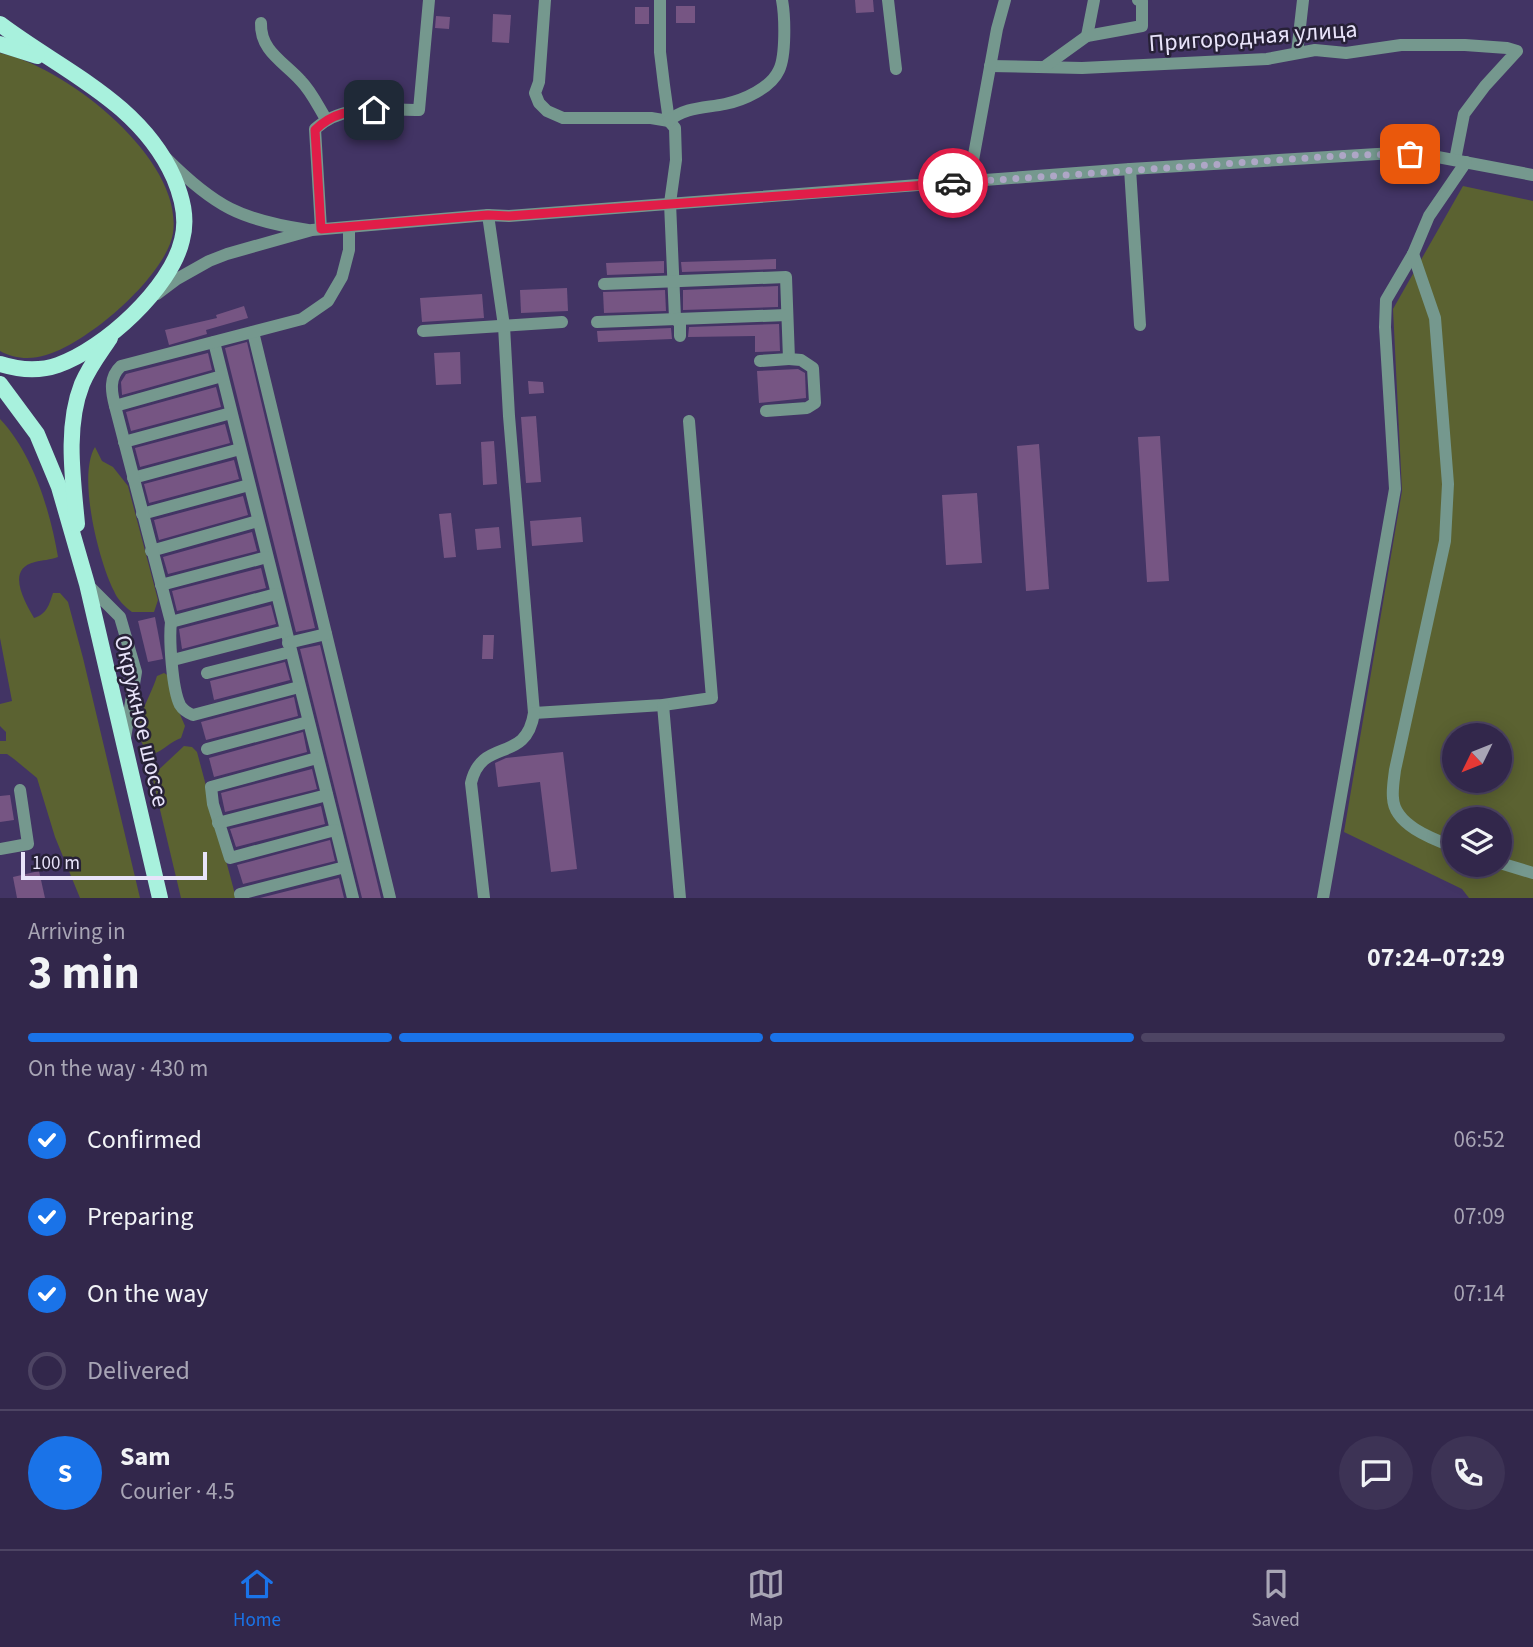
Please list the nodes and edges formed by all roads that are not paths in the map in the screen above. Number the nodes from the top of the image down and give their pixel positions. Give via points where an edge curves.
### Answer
1 (429, 0) edge
2 (545, 0) edge
3 (660, 0) edge
4 (782, 0) edge
5 (888, 0) edge
6 (1005, 0) edge
7 (1094, 0) edge
8 (1138, 0) edge
9 (1303, 0) edge
10 (261, 23) dead end
11 (0, 24) edge
12 (1087, 36) junction
13 (0, 44) edge
14 (1297, 53) junction
15 (990, 66) junction
16 (1044, 68) junction
17 (896, 69) dead end
18 (80, 76) junction
19 (326, 119) junction
20 (669, 121) junction
21 (159, 150) junction
22 (1460, 161) junction
23 (1130, 169) junction
24 (1533, 176) edge
25 (969, 182) junction
26 (670, 204) junction
27 (488, 215) junction
28 (349, 227) junction
29 (317, 230) junction
30 (1413, 254) junction
31 (674, 280) junction
32 (604, 284) dead end
33 (148, 301) junction
34 (787, 316) junction
35 (675, 318) junction
36 (597, 322) dead end
37 (562, 323) dead end
38 (1140, 325) dead end
39 (504, 326) junction
40 (423, 331) dead end
41 (114, 332) junction
42 (253, 332) junction
43 (680, 336) dead end
44 (214, 342) junction
45 (789, 359) junction
46 (760, 361) dead end
47 (0, 364) edge
48 (222, 376) junction
49 (0, 384) edge
50 (115, 406) junction
51 (766, 411) dead end
52 (231, 413) junction
53 (689, 421) dead end
54 (124, 442) junction
55 (240, 449) junction
56 (133, 478) junction
57 (249, 485) junction
58 (142, 514) junction
59 (258, 521) junction
60 (151, 551) junction
61 (79, 554) junction
62 (267, 556) junction
63 (87, 584) junction
64 (161, 586) junction
65 (276, 594) junction
66 (171, 622) junction
67 (326, 634) junction
68 (288, 642) junction
69 (173, 660) junction
70 (207, 673) dead end
71 (299, 687) junction
72 (663, 705) junction
73 (534, 713) junction
74 (308, 722) junction
75 (124, 745) junction
76 (207, 749) dead end
77 (317, 758) junction
78 (20, 790) dead end
79 (327, 795) junction
80 (218, 823) junction
81 (335, 830) junction
82 (1442, 843) edge
83 (0, 849) edge
84 (345, 867) junction
85 (1512, 867) edge
86 (1533, 873) edge
87 (160, 898) edge
88 (241, 898) edge
89 (353, 898) edge
90 (390, 898) edge
91 (484, 898) edge
92 (680, 898) edge
93 (1323, 898) edge

1 - 19 street via 419,110 352,110
2 - 20 street via 535,93 547,111 563,118
3 - 20 street via 660,52
4 - 20 street via 781,68 774,79 728,104 704,106
5 - 17 street
6 - 15 street
7 - 12 street
8 - 12 street via 1142,1 1142,26
9 - 14 street
10 - 19 street via 269,51 303,82
11 - 18 main road, Окружное шоссе
12 - 16 street
13 - 18 main road, Окружное шоссе
14 - 16 street, Пригородная улица via 1267,60
14 - 22 street, Пригородная улица via 1346,53 1401,45 1517,51 1464,114
15 - 16 street, Пригородная улица
15 - 25 street
18 - 21 main road, Окружное шоссе via 127,114
19 - 29 street via 315,130
20 - 26 street via 675,128 676,160
21 - 29 street via 219,203 267,224
21 - 33 main road, Окружное шоссе via 180,194 184,230 174,260
22 - 23 street via 1394,153
22 - 24 street
22 - 30 street
23 - 25 street
23 - 38 street
25 - 26 street
26 - 27 street
26 - 31 street
27 - 28 street
27 - 39 street
28 - 29 street
28 - 42 street via 342,277 328,301 302,319
29 - 33 street via 209,261
30 - 82 street via 1435,318 1448,484 1445,541 1392,799 1406,822
30 - 93 street via 1386,300 1395,489
31 - 32 street
31 - 34 street via 786,277
31 - 35 street
33 - 41 main road, Окружное шоссе
34 - 35 street
34 - 45 street
35 - 36 street
35 - 43 street
37 - 39 street
39 - 40 street
39 - 73 street
41 - 47 main road, Окружное шоссе via 59,365 32,370
41 - 61 main road, Окружное шоссе via 83,383 75,413 72,466
42 - 44 street
42 - 67 street
44 - 48 street
44 - 50 street via 121,366 112,380
45 - 46 street
45 - 51 street via 813,368 816,402 807,408
48 - 50 street
48 - 52 street
49 - 61 main road, Окружное шоссе via 46,452
50 - 54 street
52 - 54 street
52 - 55 street
53 - 72 street via 712,698
54 - 56 street
55 - 56 street
55 - 57 street
56 - 58 street
57 - 58 street
57 - 59 street
58 - 60 street
59 - 60 street
59 - 62 street
60 - 64 street
61 - 63 main road, Окружное шоссе
62 - 64 street
62 - 65 street
63 - 75 main road, Окружное шоссе
63 - 75 street via 120,617 136,672
64 - 66 street
65 - 66 street
65 - 68 street
66 - 69 street
67 - 68 street
67 - 90 street
68 - 69 street
68 - 70 street
68 - 71 street
69 - 71 street via 180,705 193,715
71 - 74 street
72 - 73 street
72 - 92 street
73 - 91 street via 523,740 483,759 473,774
74 - 76 street
74 - 77 street
75 - 87 main road, Окружное шоссе
77 - 79 street
77 - 80 street via 211,787
78 - 83 street via 28,844
79 - 80 street
79 - 81 street
80 - 81 street via 230,858
81 - 84 street
84 - 88 street via 240,894
84 - 89 street
85 - 86 street

